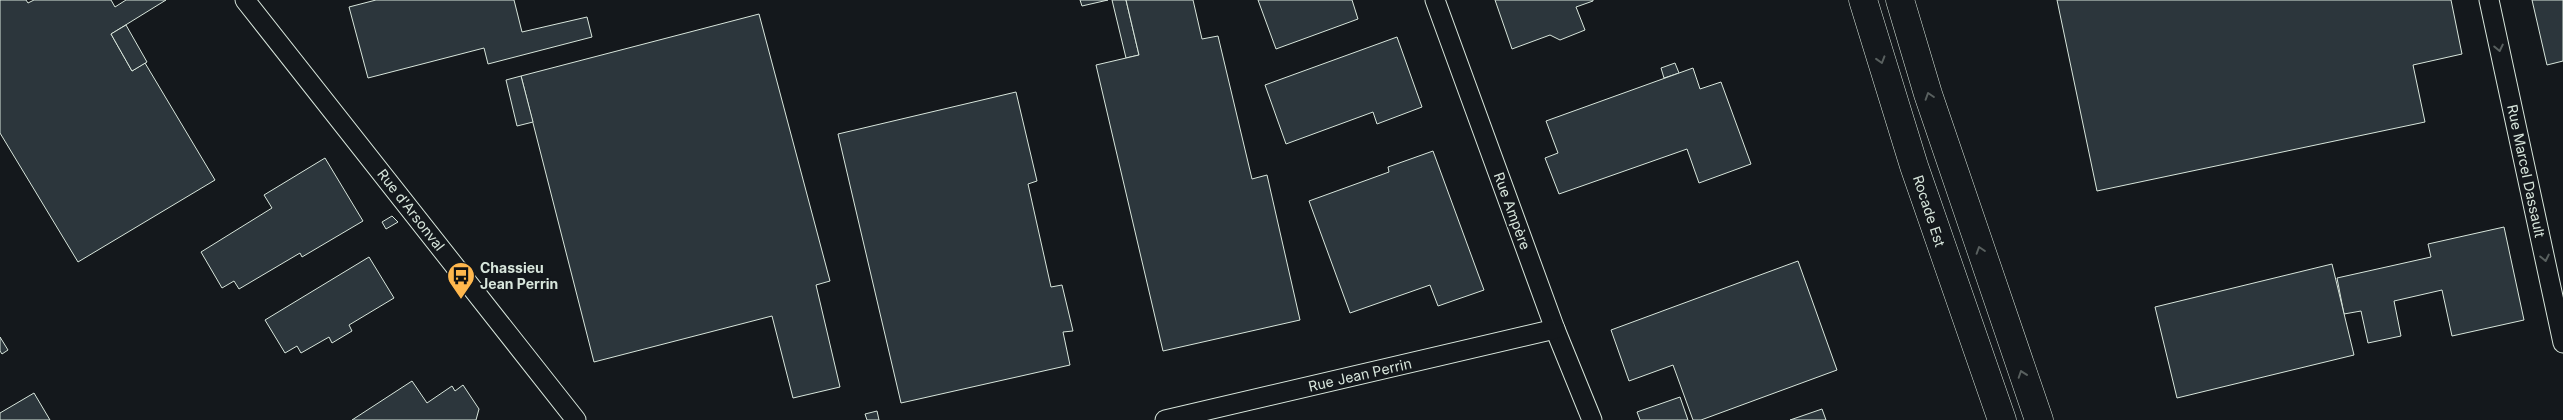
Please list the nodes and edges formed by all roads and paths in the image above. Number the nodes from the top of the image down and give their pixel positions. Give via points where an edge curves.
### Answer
1 (246, 0) edge
2 (1435, 0) edge
3 (1900, 0) edge
4 (2489, 0) edge
5 (1862, 5) edge
6 (1554, 329) junction
7 (2563, 343) edge
8 (576, 420) edge
9 (1165, 420) edge
10 (1592, 420) edge
11 (2002, 420) edge
12 (2039, 420) edge

1 - 8 street, Rue d'Arsonval
2 - 6 street, Rue Ampère
12 -> 3 highway via 1928,94
4 -> 7 street, Rue Marcel Dassault
5 -> 11 highway, Rocade Est via 1917,176
6 - 9 street, Rue Jean Perrin
6 - 10 street, Rue Ampère

